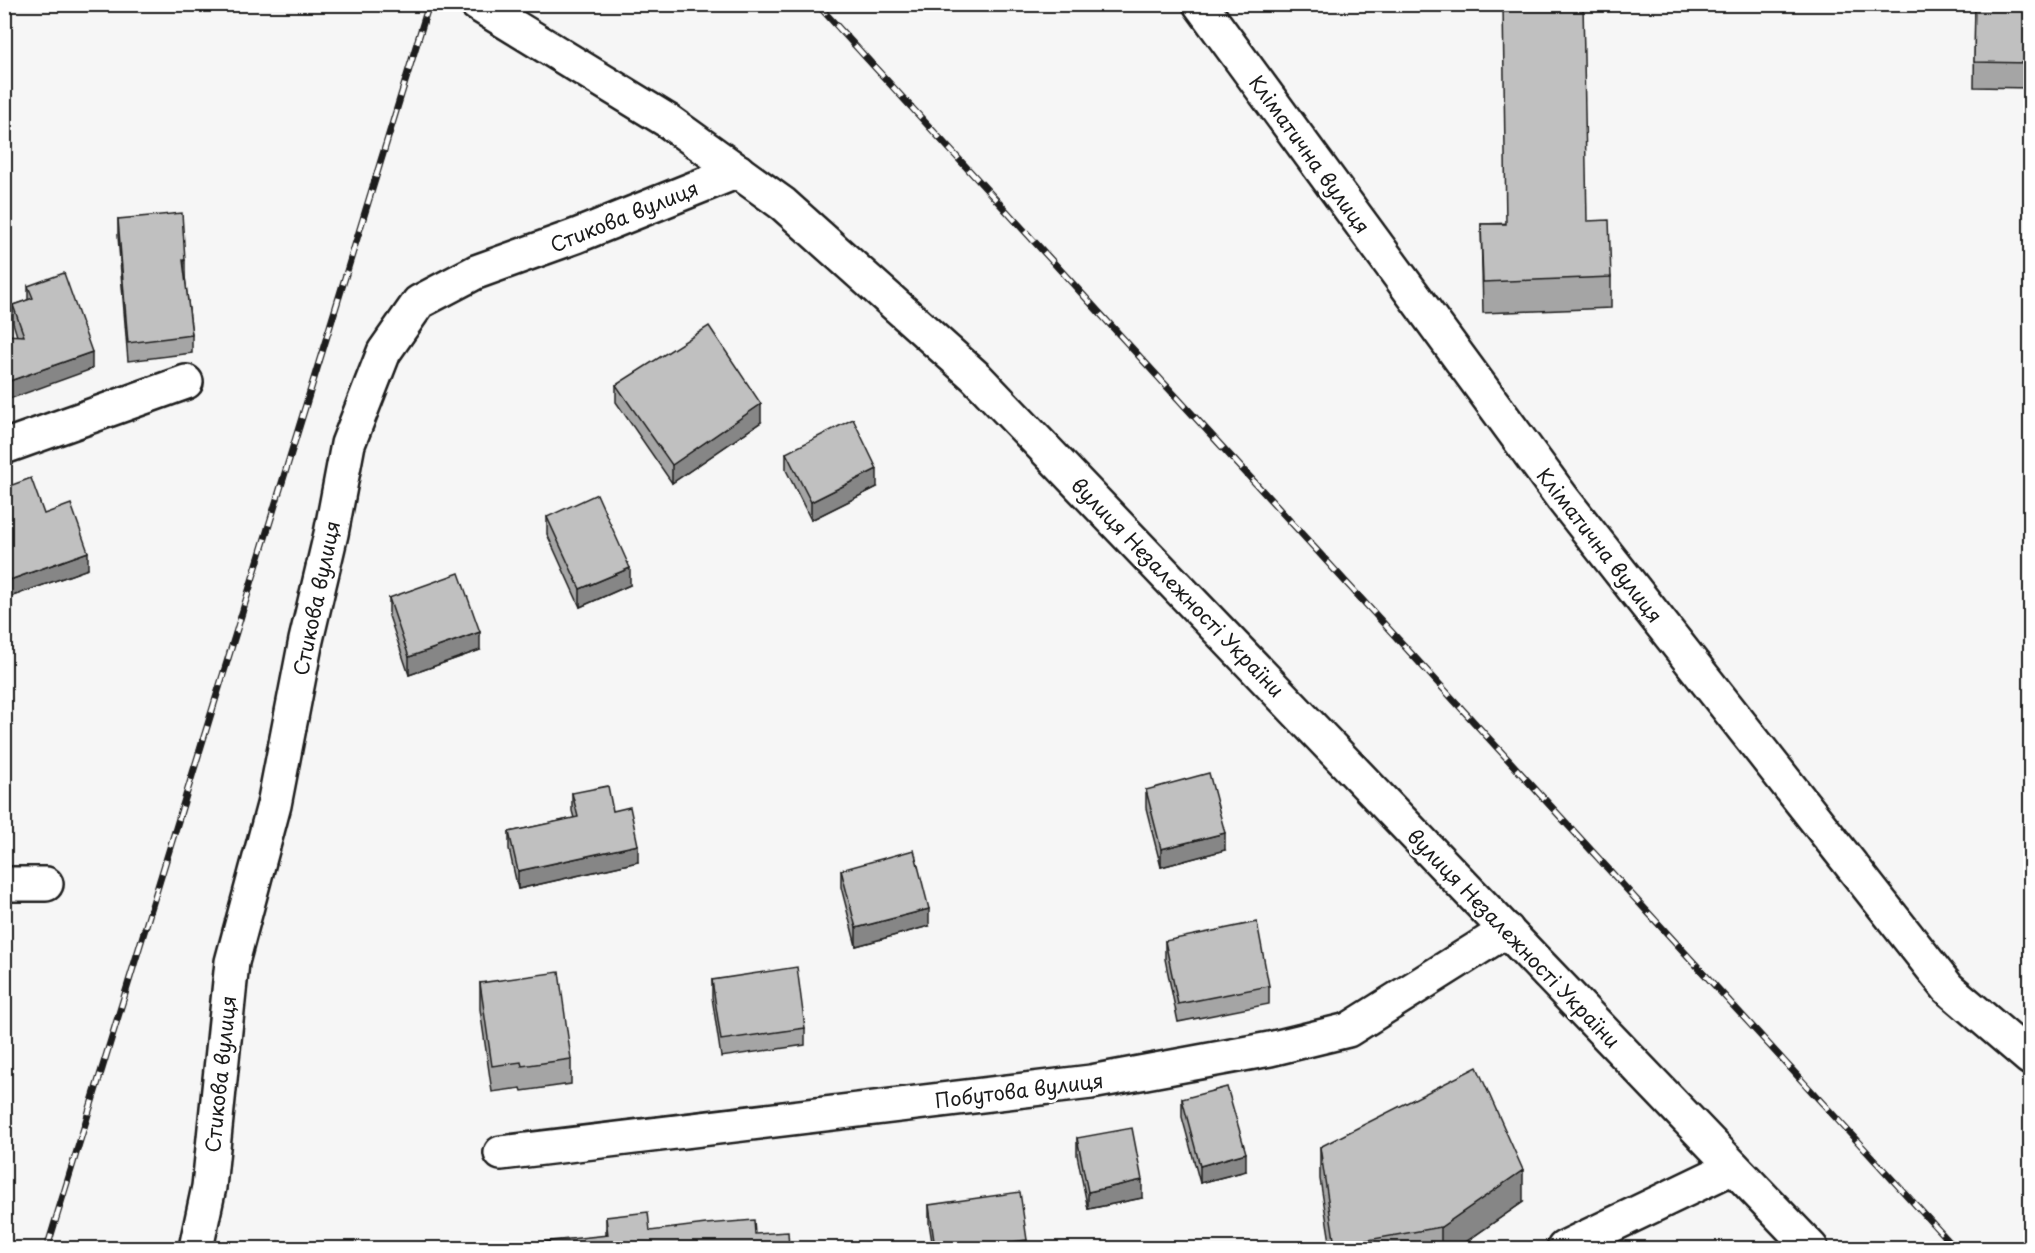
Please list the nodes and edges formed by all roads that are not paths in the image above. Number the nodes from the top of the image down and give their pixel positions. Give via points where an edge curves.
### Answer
1 (477, 4) edge
2 (1200, 4) edge
3 (738, 171) junction
4 (186, 382) dead end
5 (4, 447) edge
6 (4, 884) edge
7 (46, 884) dead end
8 (1507, 930) junction
9 (2031, 1058) edge
10 (501, 1153) dead end
11 (1733, 1167) junction
12 (195, 1248) edge
13 (1564, 1248) edge
14 (1811, 1248) edge

1 - 3 street, вулиця Незалежності України via 668,121
2 - 9 street, Кліматична вулиця via 1563,499 1948,988
3 - 8 street, вулиця Незалежності України via 783,204 976,376
3 - 12 street, Стикова вулиця via 476,272 419,302 384,352 348,444 274,805 232,962 209,1187
4 - 5 street
6 - 7 street
8 - 10 street, Побутова вулиця via 1348,1030 1270,1049 1091,1082
8 - 11 street, вулиця Незалежності України
11 - 13 street
11 - 14 street, вулиця Незалежності України

